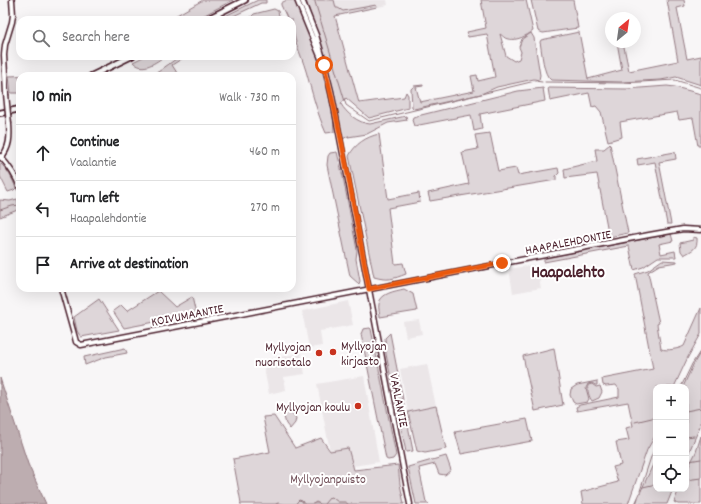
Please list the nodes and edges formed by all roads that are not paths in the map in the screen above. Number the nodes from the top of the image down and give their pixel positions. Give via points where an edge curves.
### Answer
1 (12, 0) edge
2 (245, 0) edge
3 (297, 0) edge
4 (302, 0) edge
5 (213, 16) edge
6 (124, 60) edge
7 (324, 65) junction
8 (99, 72) edge
9 (16, 110) edge
10 (0, 113) edge
11 (1, 157) edge
12 (16, 176) edge
13 (701, 230) edge
14 (369, 289) junction
15 (62, 292) edge
16 (410, 504) edge

1 - 11 street, bridge via 12,22 4,55 9,138 8,148
2 - 5 main road
3 - 7 street, VAALANTIE
4 - 7 street, VAALANTIE via 316,35
6 - 8 main road
7 - 14 street, VAALANTIE
9 - 10 main road
11 - 12 street
13 - 14 street, HAAPALEHDONTIE via 683,229
14 - 15 street, KOIVUMAANTIE via 80,345 76,342
14 - 16 street, VAALANTIE

